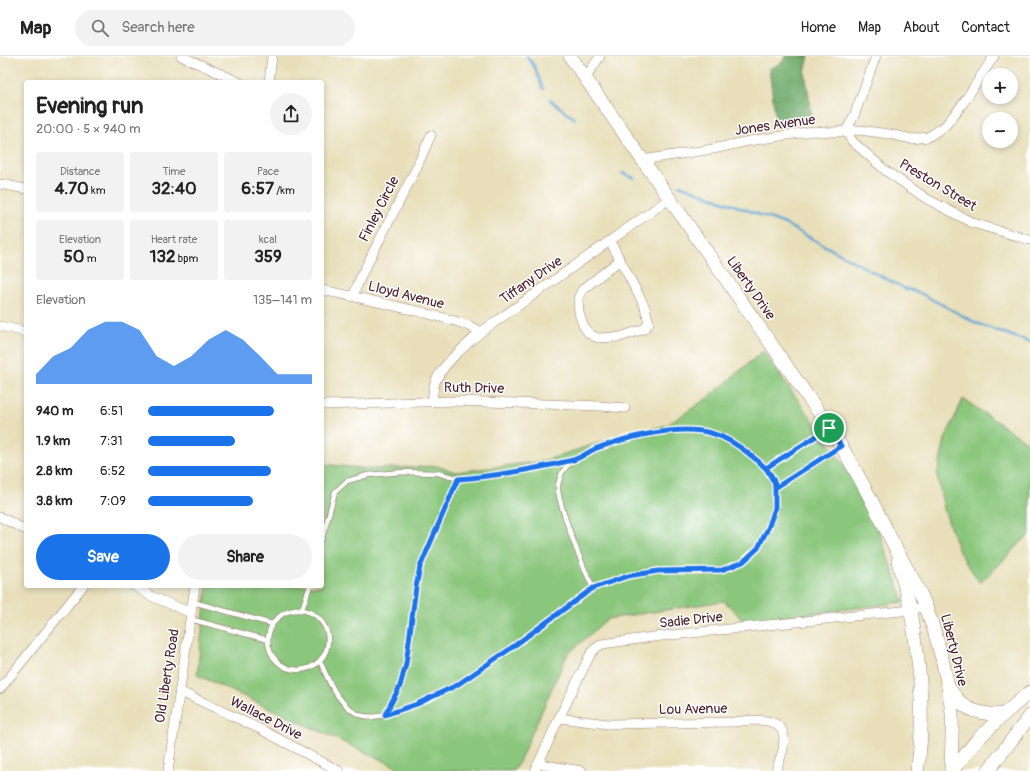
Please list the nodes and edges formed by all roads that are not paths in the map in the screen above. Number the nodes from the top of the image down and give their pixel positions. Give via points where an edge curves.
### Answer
1 (181, 56) edge
2 (272, 56) edge
3 (570, 56) edge
4 (600, 56) edge
5 (876, 56) edge
6 (994, 56) edge
7 (585, 79) junction
8 (235, 80) edge
9 (269, 80) edge
10 (846, 131) junction
11 (431, 135) dead end
12 (642, 160) junction
13 (0, 184) edge
14 (24, 189) edge
15 (669, 199) junction
16 (1030, 240) edge
17 (610, 241) junction
18 (620, 260) junction
19 (324, 290) edge
20 (353, 296) junction
21 (0, 326) edge
22 (24, 332) edge
23 (481, 332) junction
24 (432, 402) junction
25 (324, 405) edge
26 (625, 408) dead end
27 (829, 428) junction
28 (841, 446) junction
29 (575, 459) junction
30 (766, 468) junction
31 (458, 479) junction
32 (775, 488) junction
33 (0, 517) edge
34 (24, 529) edge
35 (324, 530) edge
36 (894, 545) junction
37 (81, 588) edge
38 (138, 588) edge
39 (195, 588) edge
40 (309, 588) edge
41 (593, 588) junction
42 (193, 602) junction
43 (926, 606) junction
44 (302, 609) junction
45 (911, 610) junction
46 (190, 616) junction
47 (272, 624) junction
48 (268, 640) junction
49 (320, 661) junction
50 (947, 686) junction
51 (0, 688) edge
52 (179, 691) junction
53 (1030, 692) edge
54 (1004, 714) junction
55 (385, 715) junction
56 (1030, 716) edge
57 (559, 718) junction
58 (537, 768) edge
59 (168, 771) edge
60 (339, 771) edge
61 (582, 771) edge
62 (776, 771) edge
63 (917, 771) edge
64 (952, 771) edge
65 (988, 771) edge

1 - 8 street
2 - 9 street
3 - 7 main road, Liberty Drive
4 - 7 street
5 - 10 street
6 - 10 street, Jones Avenue via 962,105 944,126 928,137 912,139 859,130
7 - 12 main road, Liberty Drive
10 - 12 street, Jones Avenue via 813,131
10 - 16 street, Preston Street via 852,141 886,171 927,199 973,223
11 - 20 street, Finley Circle
12 - 15 main road, Liberty Drive
13 - 14 street
15 - 17 street, Tiffany Drive
15 - 27 main road, Liberty Drive
17 - 18 street
17 - 23 street, Tiffany Drive
18 - 18 street via 582,290 578,298 583,325 589,334 598,338 631,334 644,329 649,323 645,307
19 - 20 street, Lloyd Avenue
20 - 23 street, Lloyd Avenue via 443,318 471,326
21 - 22 street
23 - 24 street, Tiffany Drive via 444,368 435,382
24 - 25 street, Ruth Drive
24 - 26 street, Ruth Drive via 465,401
27 - 28 main road, Liberty Drive
27 - 30 lane
28 - 32 lane
28 - 36 main road, Liberty Drive
29 - 30 lane via 597,448 627,440 658,432 687,430 711,433 730,442
29 - 31 lane via 488,477
29 - 41 lane via 563,471 558,486 575,549
30 - 32 lane
31 - 35 lane via 438,474 402,472 368,474 347,481 335,492
31 - 55 lane via 420,567 406,664 400,686
32 - 41 lane via 775,508 769,526 758,548 743,562 722,570 658,571 628,576
33 - 34 street
36 - 43 main road, Liberty Drive
36 - 45 main road, Liberty Drive
37 - 51 street
38 - 46 street
39 - 42 street, Old Liberty Road
40 - 44 lane
41 - 55 lane via 457,685 417,704
42 - 46 street, Old Liberty Road
42 - 47 lane
43 - 45 street, Sadie Drive
43 - 50 main road, Liberty Drive
44 - 47 lane via 285,612
44 - 49 lane via 319,617 329,634 326,654
45 - 57 street, Sadie Drive via 602,644 591,653
45 - 63 main road, Liberty Drive via 919,664 921,710
46 - 48 lane
46 - 52 street, Old Liberty Road
47 - 48 lane
48 - 49 lane via 270,650 282,666 302,670
49 - 55 lane via 341,701 355,713 372,718
50 - 54 main road via 960,703 972,710 992,715
50 - 64 main road, Liberty Drive via 952,714
52 - 59 street, Old Liberty Road
52 - 60 street, Wallace Drive via 260,729
53 - 54 main road
54 - 64 main road via 977,740
56 - 65 main road
57 - 58 street, Sadie Drive
57 - 62 street, Lou Avenue via 608,724 768,721 782,730 784,737 783,750
58 - 61 street

